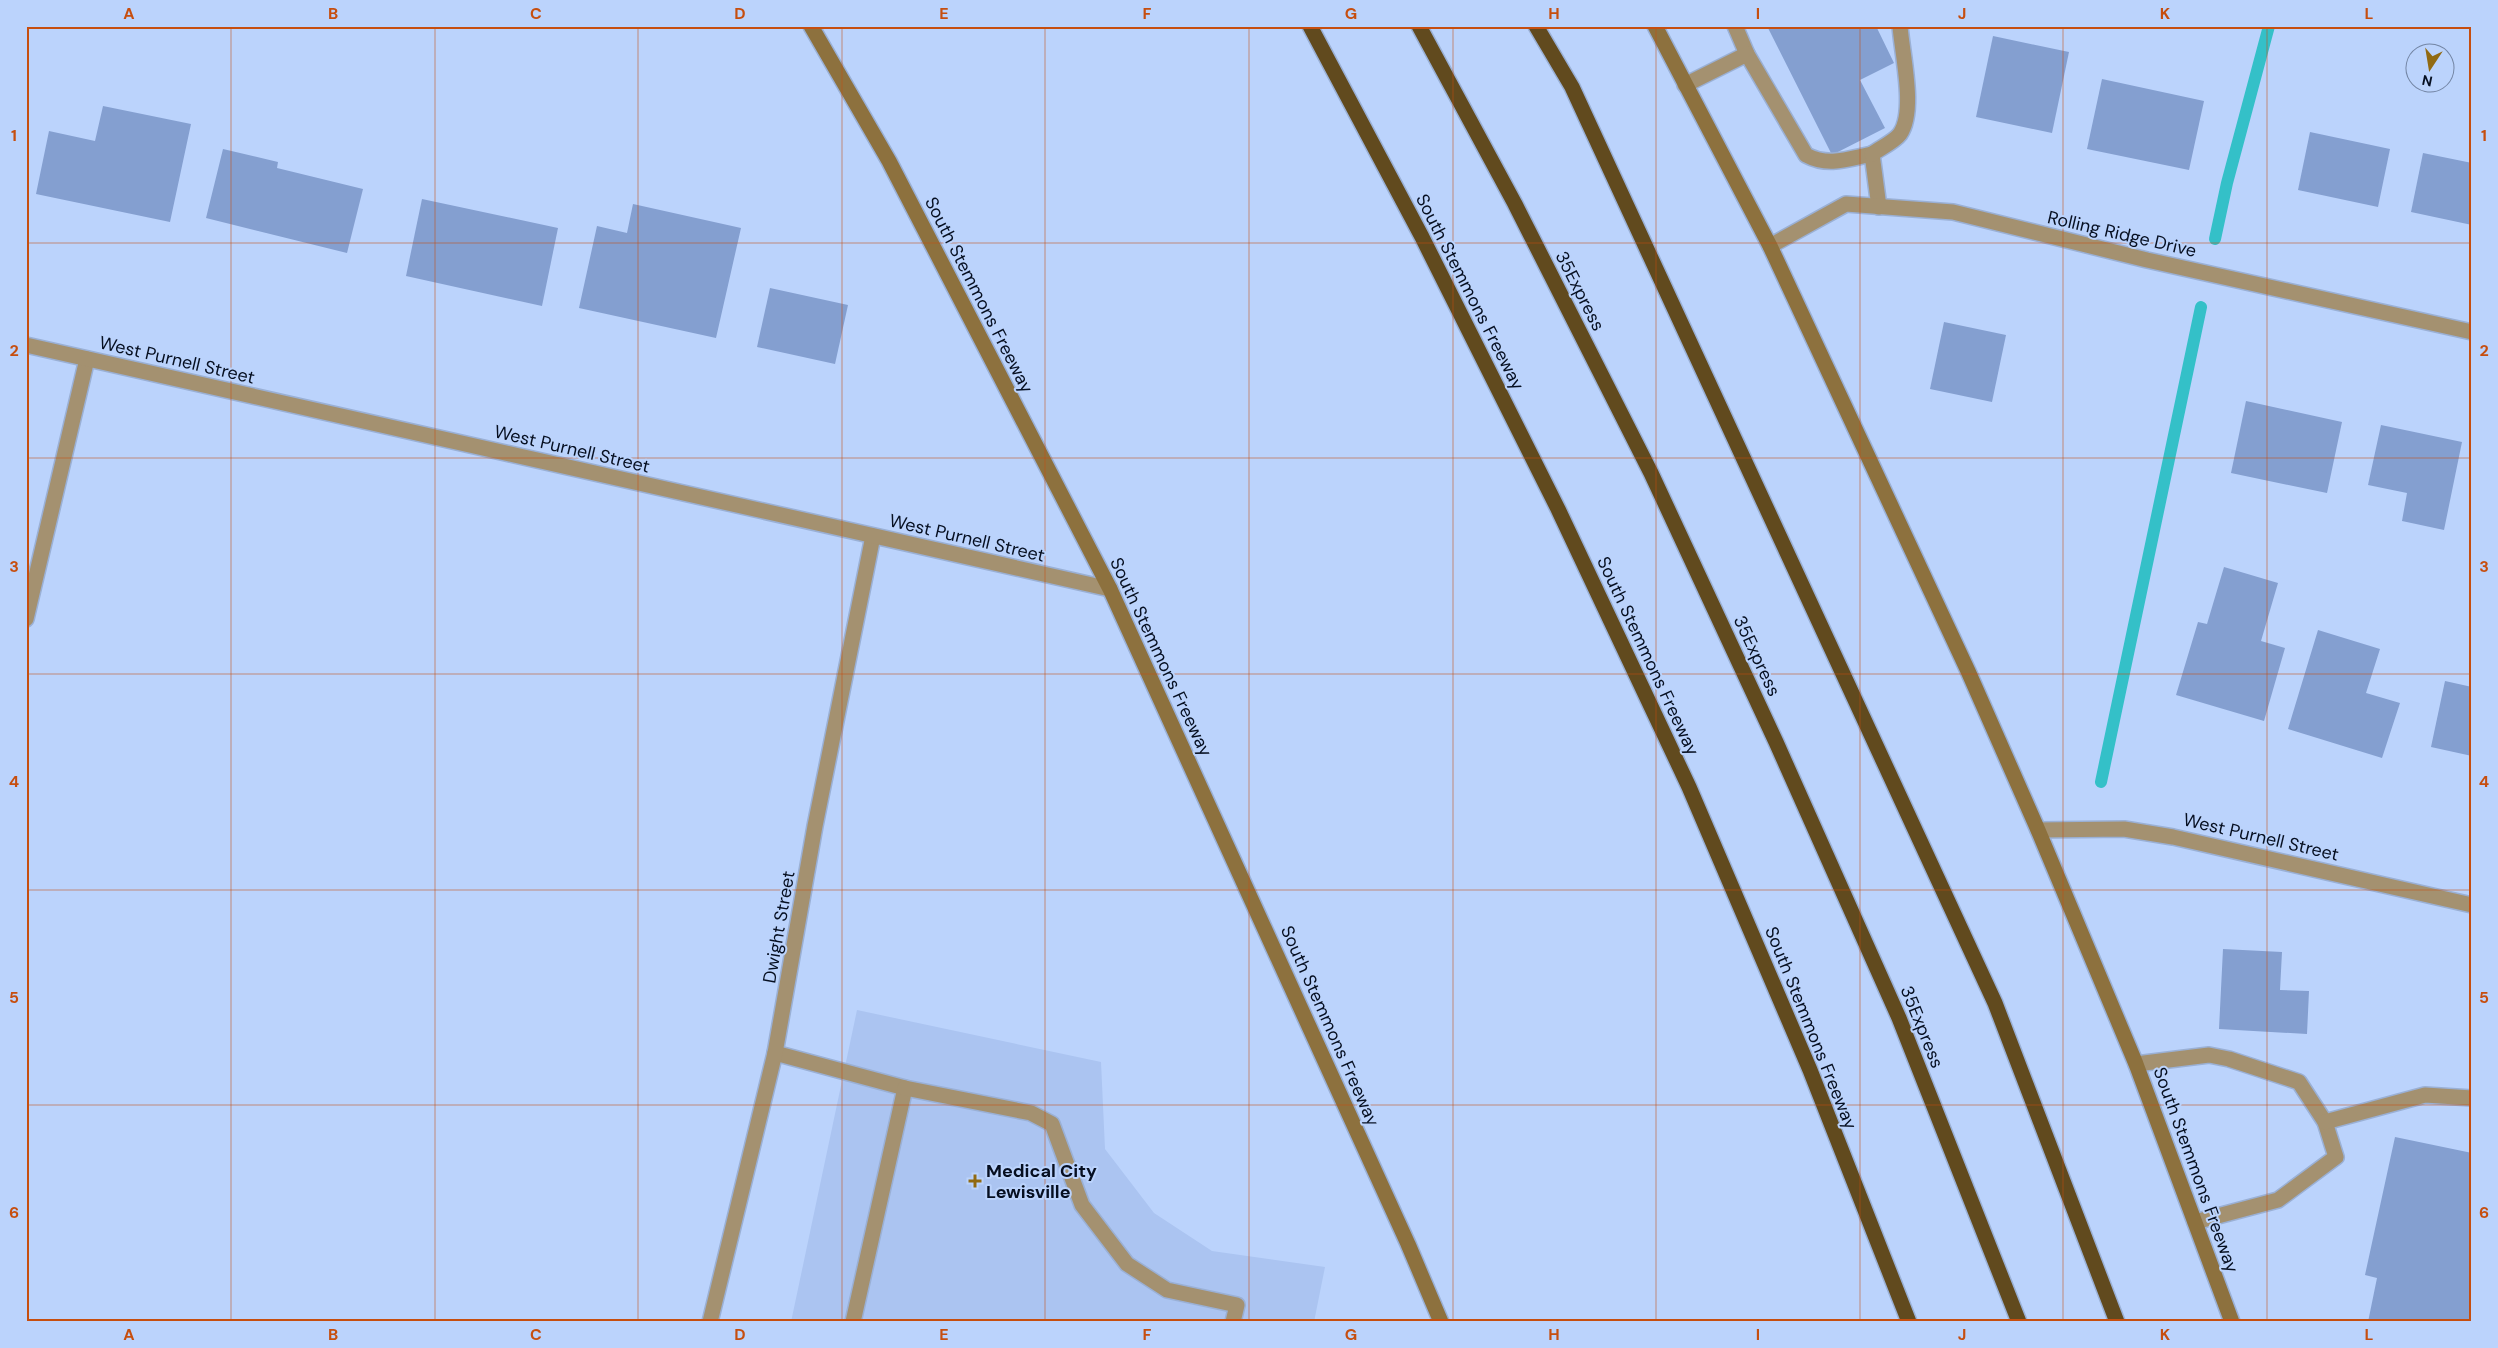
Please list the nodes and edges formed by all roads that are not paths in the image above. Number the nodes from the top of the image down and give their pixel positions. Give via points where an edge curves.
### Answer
1 (811, 26) edge
2 (1310, 26) edge
3 (1419, 26) edge
4 (1536, 26) edge
5 (1654, 26) edge
6 (1735, 26) edge
7 (1900, 26) edge
8 (1746, 54) junction
9 (1685, 85) junction
10 (1872, 154) junction
11 (1879, 207) junction
12 (1770, 246) junction
13 (2472, 332) edge
14 (26, 345) edge
15 (88, 359) junction
16 (873, 536) junction
17 (1110, 589) junction
18 (26, 619) edge
19 (2038, 830) junction
20 (2472, 905) edge
21 (775, 1053) junction
22 (2136, 1064) junction
23 (905, 1088) junction
24 (2472, 1098) edge
25 (2325, 1122) junction
26 (2195, 1222) junction
27 (710, 1322) edge
28 (853, 1322) edge
29 (1233, 1322) edge
30 (1441, 1322) edge
31 (1909, 1322) edge
32 (2019, 1322) edge
33 (2117, 1322) edge
34 (2232, 1322) edge

1 - 17 main road, South Stemmons Freeway via 889,161
2 - 31 highway, South Stemmons Freeway via 1422,237 1558,509 1690,787 1810,1070
3 - 32 highway, 35Express via 1515,204 1647,464 1764,715 1899,1018
4 - 33 highway via 1572,87 1995,1002
5 - 9 main road, South Stemmons Freeway
6 - 8 street
7 - 10 street via 1908,106 1905,122 1899,135
8 - 9 street
8 - 10 street via 1806,155 1818,162 1830,163
9 - 12 main road, South Stemmons Freeway
10 - 11 street
11 - 12 street, Rolling Ridge Drive via 1846,204
11 - 13 street, Rolling Ridge Drive via 1952,212 2147,260
12 - 19 main road, South Stemmons Freeway via 1968,671
14 - 15 street, West Purnell Street
15 - 16 street, West Purnell Street
15 - 18 street
16 - 17 street, West Purnell Street
16 - 21 street, Dwight Street via 815,826
17 - 30 main road, South Stemmons Freeway
19 - 20 street, West Purnell Street via 2124,829 2173,837
19 - 22 main road, South Stemmons Freeway
21 - 23 street
21 - 27 street, Dwight Street
22 - 25 street via 2209,1055 2229,1059 2299,1082
22 - 26 main road, South Stemmons Freeway
23 - 28 street
23 - 29 street via 1031,1114 1052,1124 1082,1205 1127,1264 1167,1290 1237,1305
24 - 25 street via 2425,1095
25 - 26 street via 2336,1157 2278,1200
26 - 34 main road, South Stemmons Freeway

